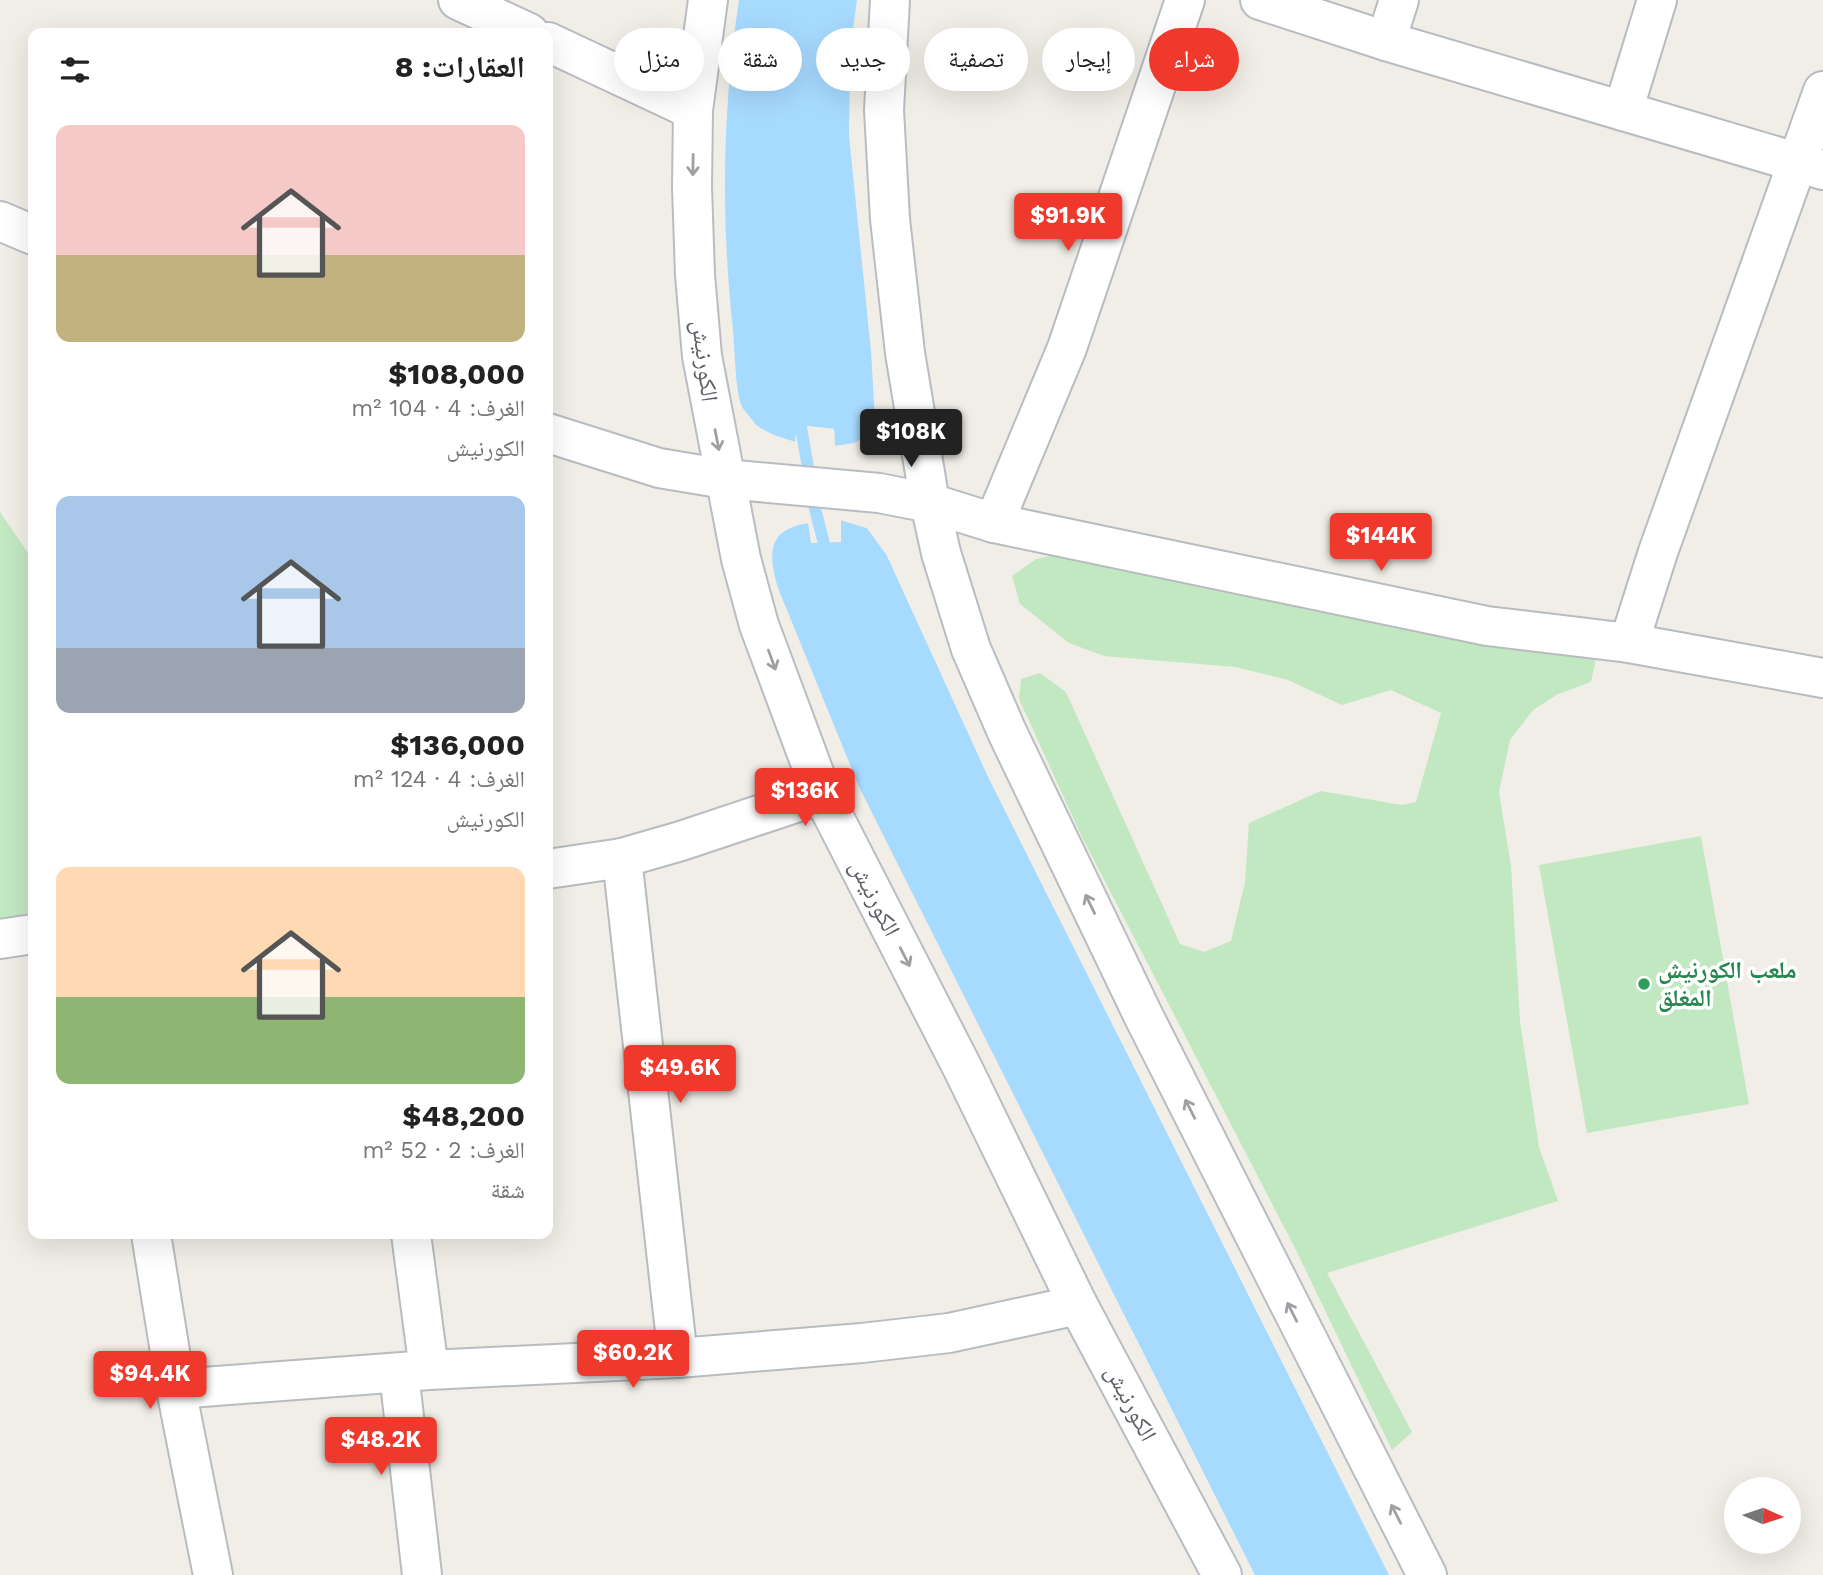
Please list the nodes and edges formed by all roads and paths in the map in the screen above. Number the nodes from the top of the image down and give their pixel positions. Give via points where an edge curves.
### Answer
1 (458, 0) edge
2 (708, 0) edge
3 (890, 0) edge
4 (1185, 0) edge
5 (1260, 0) edge
6 (1399, 0) edge
7 (1657, 0) edge
8 (518, 28) edge
9 (1386, 41) junction
10 (553, 44) edge
11 (1823, 91) edge
12 (693, 110) junction
13 (1623, 111) junction
14 (1810, 166) edge
15 (0, 221) edge
16 (28, 233) edge
17 (553, 435) edge
18 (741, 481) junction
19 (930, 503) junction
20 (994, 523) junction
21 (1629, 643) junction
22 (1823, 678) edge
23 (822, 794) junction
24 (622, 858) junction
25 (553, 868) edge
26 (28, 935) edge
27 (0, 939) edge
28 (151, 1239) edge
29 (411, 1239) edge
30 (1079, 1304) junction
31 (678, 1358) junction
32 (414, 1371) junction
33 (176, 1389) junction
34 (213, 1575) edge
35 (422, 1575) edge
36 (1222, 1575) edge
37 (1427, 1575) edge

1 - 8 street
2 - 12 street, الكورنيش
3 - 19 street via 884,110 890,219 907,367
4 - 20 street via 1067,348
5 - 9 street
6 - 9 street
7 - 13 street
9 - 13 street
10 - 12 street
11 - 14 street
12 -> 18 street, الكورنيش via 695,275 702,356
13 - 14 street
14 - 21 street via 1658,552
15 - 16 street
17 - 18 street via 659,468
18 - 19 street via 879,493
18 -> 23 street, الكورنيش via 741,559 759,625
19 - 20 street
37 -> 19 street via 1144,1017 1007,732 971,649
20 - 21 street via 1487,626
21 - 22 street
23 - 24 street
23 -> 30 street, الكورنيش
24 - 25 street
24 - 31 street
26 - 27 street
28 - 33 street
29 - 32 street
30 - 31 street via 949,1333
30 - 36 street, الكورنيش
31 - 32 street
32 - 33 street
32 - 35 street
33 - 34 street

